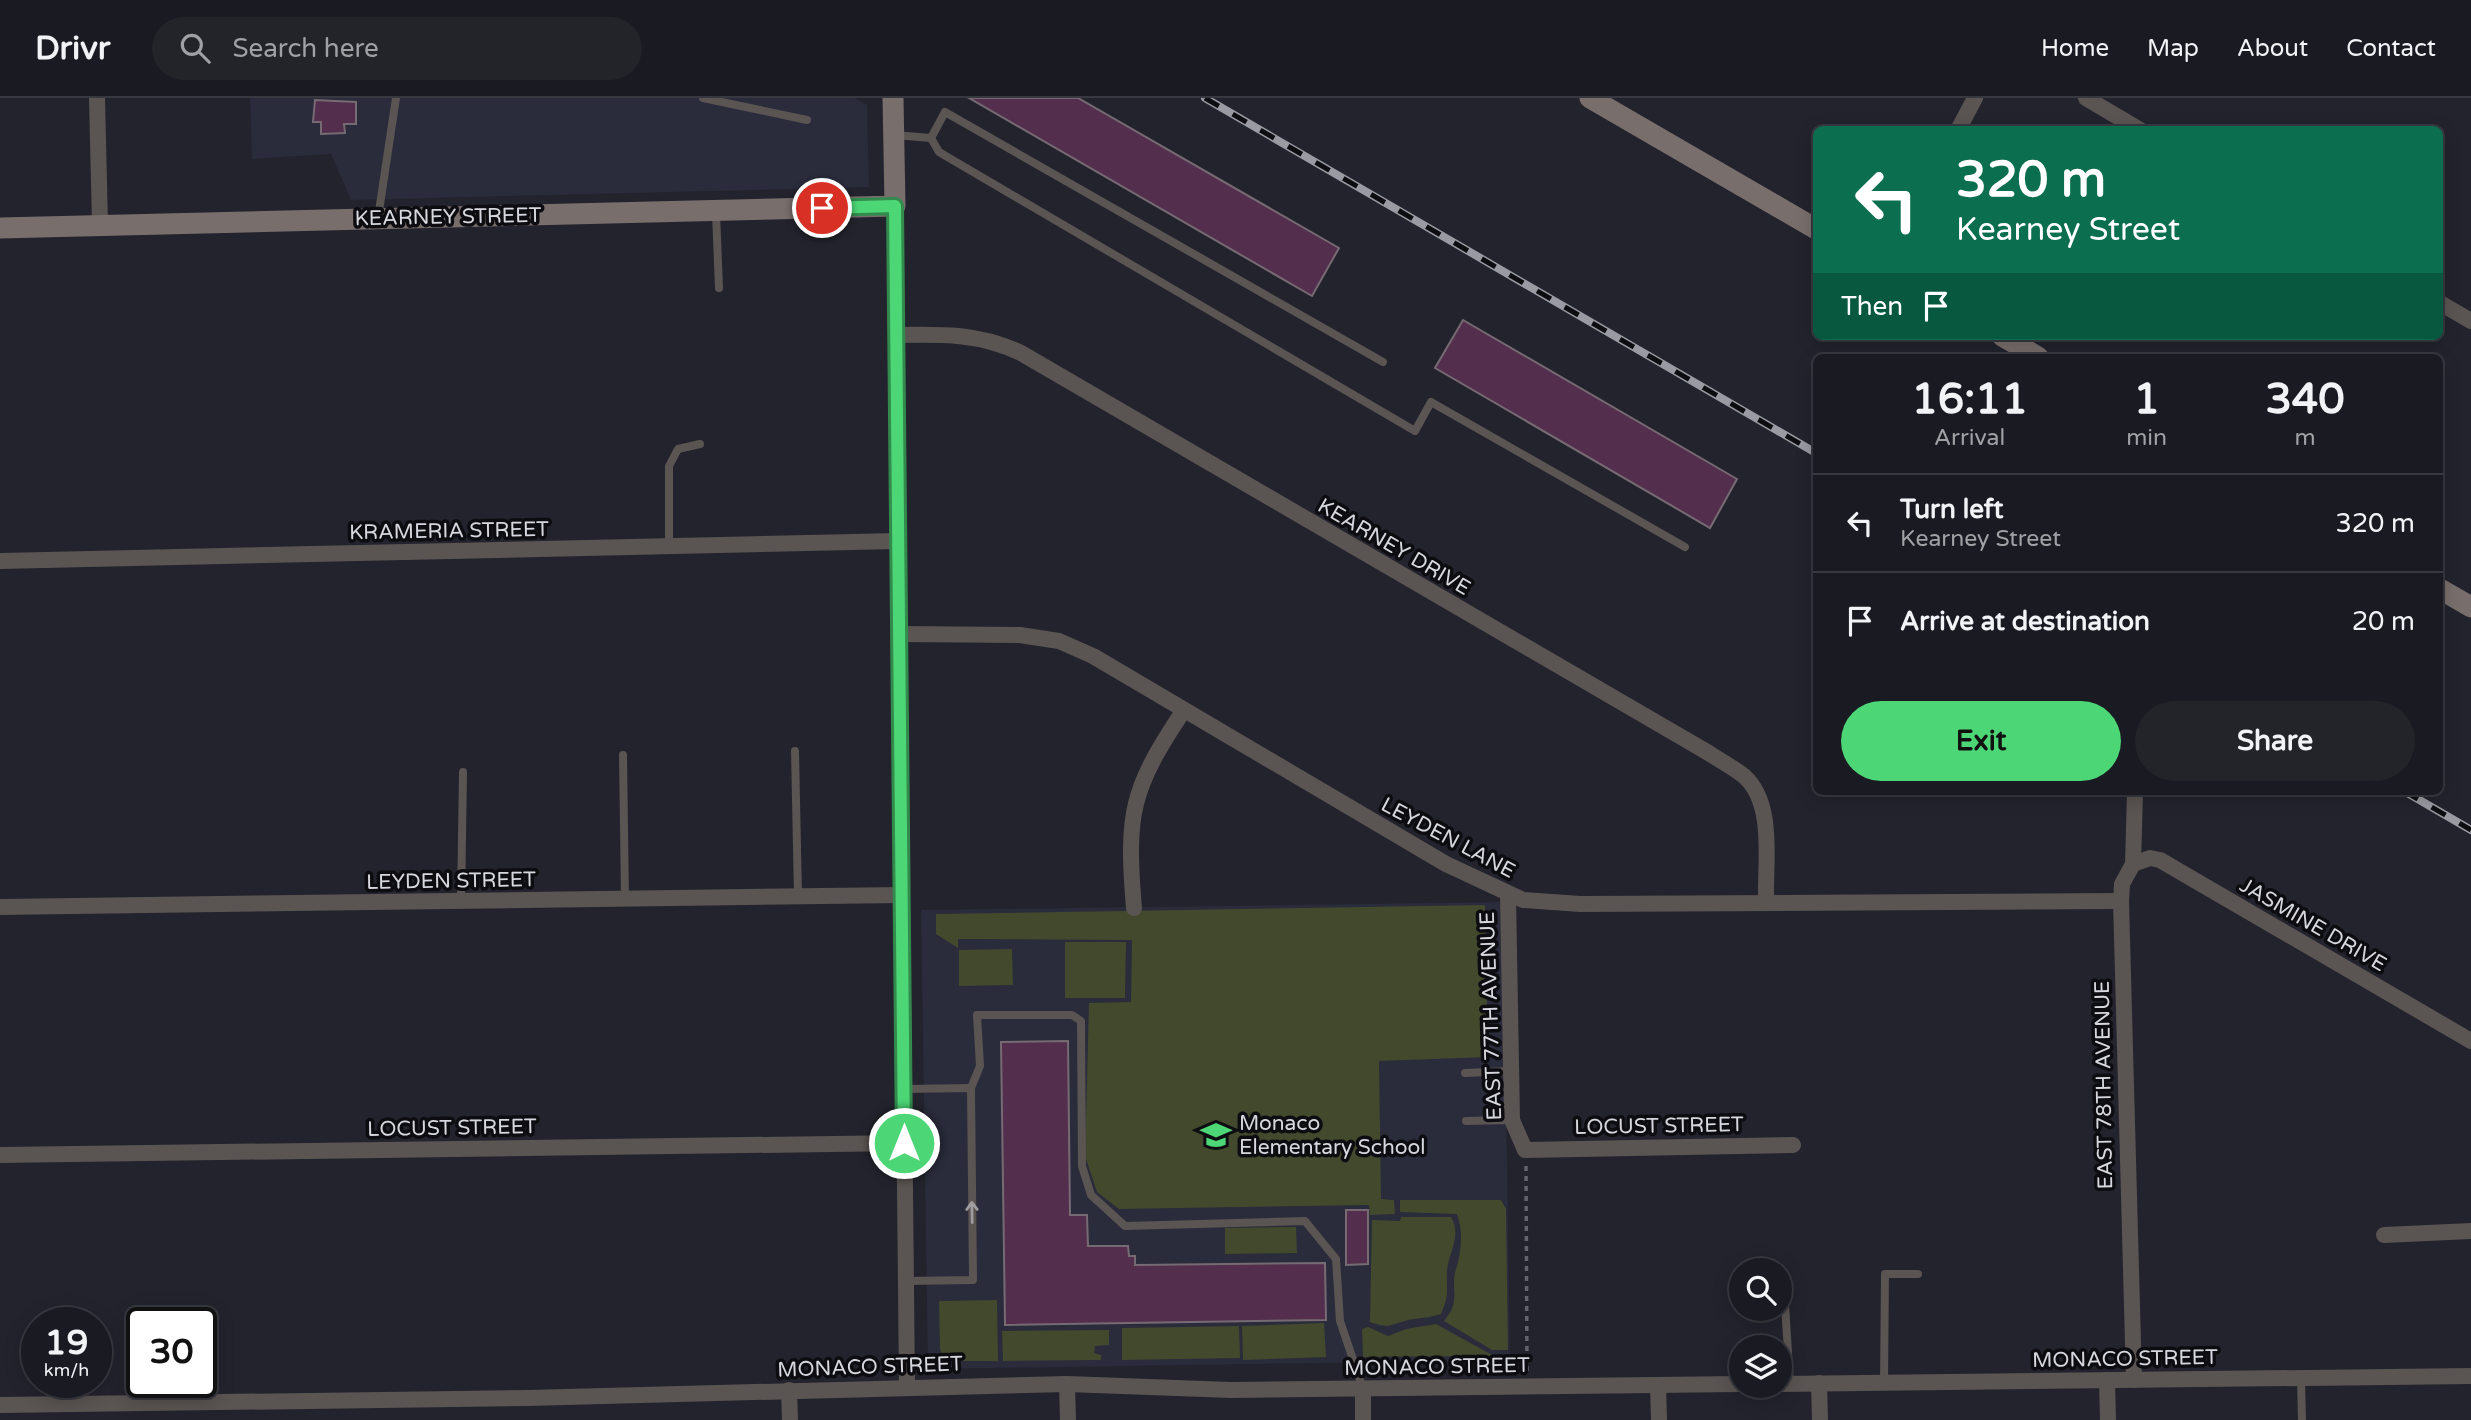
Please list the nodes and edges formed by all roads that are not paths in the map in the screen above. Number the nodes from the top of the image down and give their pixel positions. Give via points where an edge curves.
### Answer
1 (97, 98) edge
2 (396, 98) edge
3 (703, 98) edge
4 (894, 98) edge
5 (1590, 98) edge
6 (1975, 98) edge
7 (2086, 98) edge
8 (807, 120) dead end
9 (1960, 126) edge
10 (2133, 126) edge
11 (894, 135) junction
12 (931, 138) junction
13 (895, 206) junction
14 (715, 210) junction
15 (378, 218) junction
16 (100, 225) junction
17 (1813, 227) edge
18 (0, 228) edge
19 (719, 288) dead end
20 (2443, 305) edge
21 (2471, 321) edge
22 (896, 335) junction
23 (2009, 340) edge
24 (2033, 354) edge
25 (1382, 362) dead end
26 (700, 444) dead end
27 (898, 541) junction
28 (669, 546) junction
29 (1685, 547) dead end
30 (0, 561) edge
31 (2443, 591) edge
32 (2471, 607) edge
33 (899, 634) junction
34 (1184, 710) junction
35 (795, 751) dead end
36 (624, 755) dead end
37 (463, 772) dead end
38 (2135, 795) edge
39 (2133, 864) junction
40 (902, 895) junction
41 (1508, 895) junction
42 (798, 896) junction
43 (625, 899) junction
44 (461, 901) junction
45 (1766, 901) junction
46 (2121, 901) junction
47 (0, 907) edge
48 (1134, 908) dead end
49 (2471, 1041) edge
50 (1511, 1071) junction
51 (1465, 1073) dead end
52 (971, 1088) junction
53 (904, 1089) junction
54 (1512, 1120) junction
55 (1466, 1121) dead end
56 (904, 1143) junction
57 (1793, 1145) dead end
58 (1525, 1150) joint
59 (0, 1155) edge
60 (2471, 1231) edge
61 (2384, 1235) dead end
62 (1918, 1274) dead end
63 (906, 1281) junction
64 (2471, 1376) edge
65 (2301, 1378) junction
66 (2107, 1380) junction
67 (2134, 1380) junction
68 (1819, 1383) junction
69 (1884, 1383) junction
70 (1067, 1384) junction
71 (1729, 1384) edge
72 (1792, 1384) edge
73 (1658, 1385) junction
74 (907, 1387) junction
75 (1363, 1389) junction
76 (789, 1390) junction
77 (0, 1405) edge
78 (790, 1420) edge
79 (1068, 1420) edge
80 (1363, 1420) edge
81 (1659, 1420) edge
82 (1820, 1420) edge
83 (2108, 1420) edge
84 (2302, 1420) edge

1 - 16 street
2 - 15 lane
3 - 8 lane
4 - 11 street
5 - 17 street
6 - 9 street
7 - 10 street
11 - 12 lane
11 - 13 street
12 - 25 lane via 945,113
12 - 29 lane via 939,152 1415,431 1430,402
13 - 14 street, KEARNEY STREET
13 - 22 street
14 - 15 street, KEARNEY STREET
14 - 19 lane
15 - 16 street, KEARNEY STREET
16 - 18 street, KEARNEY STREET
20 - 21 street
22 - 27 street
22 - 45 street, KEARNEY DRIVE via 978,337 1021,354 1744,776 1759,796
23 - 24 street
26 - 28 lane via 678,449 669,466
27 - 28 street, KRAMERIA STREET
27 - 33 street
28 - 30 street, KRAMERIA STREET
31 - 32 street
33 - 34 street, LEYDEN LANE via 1020,635 1059,641
33 - 40 street
34 - 41 street, LEYDEN LANE via 1446,864
34 - 48 street via 1138,790 1130,837
35 - 42 lane
36 - 43 lane
37 - 44 lane
38 - 39 street, EAST 78TH AVENUE
39 - 46 street, EAST 78TH AVENUE via 2122,884
39 - 49 street, JASMINE DRIVE via 2160,860
40 - 42 street, LEYDEN STREET
40 - 53 street
41 - 45 street, LEYDEN LANE via 1534,902 1580,904
41 - 50 street, EAST 77TH AVENUE
42 - 43 street, LEYDEN STREET
43 - 44 street, LEYDEN STREET
44 - 47 street, LEYDEN STREET
45 - 46 street, LEYDEN LANE
46 - 67 street, EAST 78TH AVENUE
50 - 51 lane
50 - 54 street, EAST 77TH AVENUE
52 - 53 lane
63 -> 52 lane via 973,1280
52 - 75 lane via 980,1066 977,1015 1072,1015 1081,1021 1082,1166 1091,1195 1125,1226 1305,1221 1336,1259 1340,1321
53 - 56 street
54 - 55 lane
54 - 58 street, EAST 77TH AVENUE
56 - 59 street, LOCUST STREET
56 - 63 street
57 - 58 street, LOCUST STREET
60 - 61 street
62 - 69 lane via 1885,1274
63 - 74 street
64 - 65 street, MONACO STREET
65 - 67 street, MONACO STREET
65 - 84 lane
66 - 67 street, MONACO STREET
66 - 69 street, MONACO STREET
66 - 83 street
68 - 69 street, MONACO STREET
68 - 72 street, MONACO STREET
68 - 82 street
70 - 74 street, MONACO STREET
70 - 75 street, MONACO STREET
70 - 79 street
71 - 73 street, MONACO STREET
73 - 75 street, MONACO STREET
73 - 81 street
74 - 76 street, MONACO STREET
75 - 80 street
76 - 77 street, MONACO STREET
76 - 78 street

